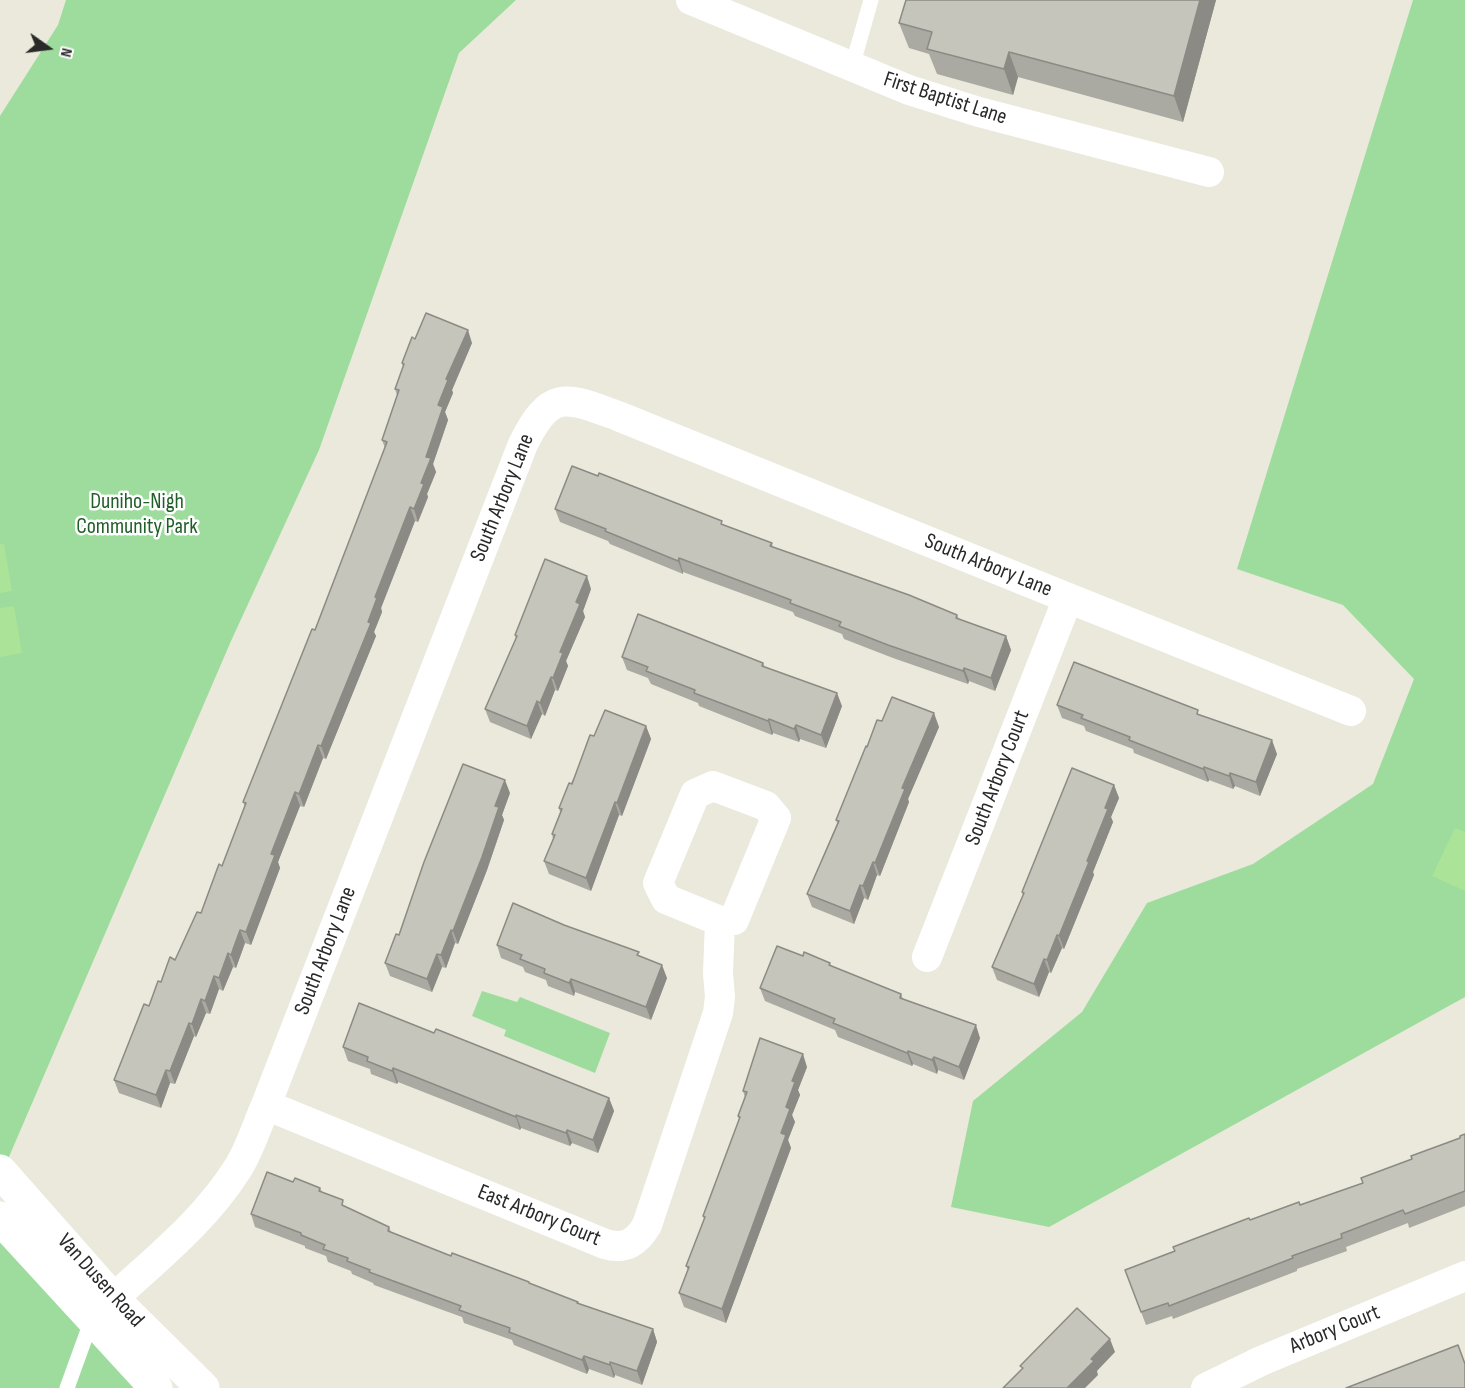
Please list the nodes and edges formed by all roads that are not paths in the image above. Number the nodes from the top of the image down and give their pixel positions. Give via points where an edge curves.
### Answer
1 (691, 0) edge
2 (871, 0) edge
3 (852, 67) junction
4 (1209, 172) dead end
5 (1068, 598) junction
6 (1351, 711) dead end
7 (720, 921) junction
8 (927, 957) dead end
9 (266, 1105) junction
10 (0, 1171) edge
11 (0, 1218) edge
12 (1465, 1276) edge
13 (102, 1309) junction
14 (67, 1388) edge
15 (156, 1388) edge
16 (202, 1388) edge
17 (1206, 1388) edge

1 - 3 street, First Baptist Lane
2 - 3 lane
3 - 4 street, First Baptist Lane via 980,112
5 - 6 street, South Arbory Lane
5 - 8 street, South Arbory Court
5 - 9 street, South Arbory Lane via 618,416 572,400 552,406 532,425 523,444
7 - 7 street via 666,899 658,884 695,794 713,786 766,806 776,818 734,920
7 - 9 street, East Arbory Court via 718,1013 647,1225 634,1242 625,1246 605,1244
9 - 13 street, South Arbory Lane via 240,1165 221,1193 197,1222
10 - 13 main road, Van Dusen Road
11 - 13 main road, Van Dusen Road
12 - 17 street, Arbory Court
13 - 14 lane
13 - 15 main road, Van Dusen Road
13 - 16 main road, Van Dusen Road

